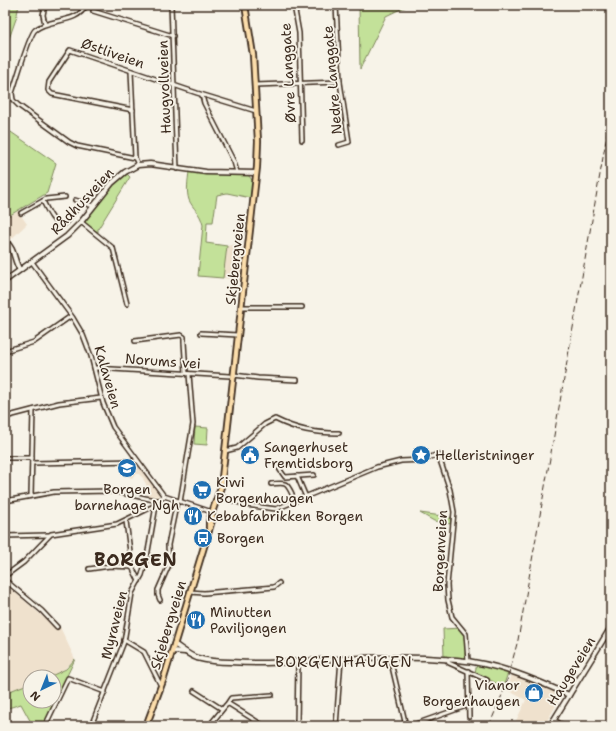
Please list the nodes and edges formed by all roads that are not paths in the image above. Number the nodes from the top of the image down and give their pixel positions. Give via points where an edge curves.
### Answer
1 (45, 5) edge
2 (86, 5) edge
3 (171, 5) edge
4 (245, 5) edge
5 (294, 5) edge
6 (336, 5) edge
7 (93, 11) dead end
8 (45, 24) junction
9 (173, 36) junction
10 (131, 71) junction
11 (340, 82) junction
12 (301, 84) junction
13 (255, 85) junction
14 (175, 86) junction
15 (202, 95) junction
16 (133, 110) junction
17 (256, 111) junction
18 (302, 140) dead end
19 (339, 145) dead end
20 (134, 158) junction
21 (138, 165) junction
22 (178, 169) junction
23 (237, 172) junction
24 (256, 173) junction
25 (65, 197) dead end
26 (75, 200) dead end
27 (43, 201) junction
28 (82, 202) junction
29 (93, 206) junction
30 (21, 213) dead end
31 (81, 222) junction
32 (5, 241) edge
33 (32, 262) junction
34 (20, 270) junction
35 (5, 281) edge
36 (127, 304) dead end
37 (241, 307) junction
38 (302, 307) dead end
39 (71, 316) junction
40 (201, 333) dead end
41 (238, 335) junction
42 (135, 341) dead end
43 (5, 352) edge
44 (95, 368) junction
45 (187, 373) junction
46 (232, 376) junction
47 (297, 380) dead end
48 (101, 398) junction
49 (33, 410) junction
50 (5, 417) edge
51 (339, 433) dead end
52 (225, 451) junction
53 (5, 458) edge
54 (32, 458) junction
55 (137, 461) junction
56 (32, 464) junction
57 (280, 470) dead end
58 (314, 475) dead end
59 (297, 476) junction
60 (271, 484) dead end
61 (292, 494) dead end
62 (31, 496) junction
63 (164, 496) junction
64 (219, 496) junction
65 (306, 497) junction
66 (157, 500) junction
67 (5, 501) edge
68 (179, 501) junction
69 (156, 505) junction
70 (213, 513) junction
71 (126, 521) junction
72 (48, 535) junction
73 (5, 536) edge
74 (132, 567) junction
75 (89, 569) dead end
76 (5, 576) edge
77 (5, 580) edge
78 (139, 581) junction
79 (279, 583) dead end
80 (190, 592) junction
81 (160, 600) dead end
82 (57, 627) dead end
83 (611, 627) edge
84 (124, 640) junction
85 (174, 644) junction
86 (172, 651) junction
87 (185, 652) junction
88 (390, 658) junction
89 (341, 659) junction
90 (445, 659) junction
91 (468, 661) junction
92 (298, 663) junction
93 (468, 671) junction
94 (487, 680) dead end
95 (161, 686) junction
96 (194, 691) dead end
97 (105, 692) junction
98 (272, 695) dead end
99 (569, 696) junction
100 (227, 704) junction
101 (469, 706) junction
102 (222, 709) junction
103 (469, 717) dead end
104 (554, 720) junction
105 (45, 726) edge
106 (91, 726) edge
107 (146, 726) edge
108 (209, 726) edge
109 (264, 726) edge
110 (297, 726) edge
111 (336, 726) edge
112 (406, 726) edge
113 (410, 726) edge
114 (550, 726) edge
115 (564, 726) edge

1 - 8 street
2 - 8 street via 79,14
3 - 9 street, Haugvollveien
4 - 13 main road, Skjebergveien via 252,40
5 - 12 street, Øvre Langgate via 299,33
6 - 11 street, Nedre Langgate
7 - 9 street
8 - 20 street via 32,33 12,93 13,100 77,146
9 - 14 street, Haugvollveien
10 - 14 street, Østliveien
10 - 16 street
10 - 16 street, Østliveien via 70,50 47,87 49,92 55,95
11 - 12 street
11 - 19 street, Nedre Langgate via 349,142
12 - 13 street
12 - 18 street, Øvre Langgate
13 - 17 main road, Skjebergveien
14 - 15 street, Østliveien
14 - 22 street, Haugvollveien
15 - 17 street, Østliveien
15 - 23 street
16 - 20 street
17 - 24 main road, Skjebergveien
20 - 21 street
21 - 22 street via 150,164
21 - 29 street, Rådhusveien via 112,183
22 - 23 street
23 - 24 street
24 - 37 main road, Skjebergveien
25 - 27 street
26 - 28 street
27 - 28 street via 58,225 63,226
27 - 30 street
28 - 29 street
29 - 31 street, Rådhusveien
31 - 33 street, Rådhusveien
31 - 36 street via 113,248
32 - 34 street via 13,249
33 - 34 street, Rådhusveien
33 - 39 street, Kalaveien
34 - 35 street, Rådhusveien
37 - 38 street
37 - 41 main road, Skjebergveien
39 - 43 street via 34,342
39 - 44 street, Kalaveien via 87,344
40 - 41 street
41 - 46 main road, Skjebergveien
42 - 45 street via 181,335 184,337
44 - 45 street, Norums vei
44 - 48 street, Kalaveien
45 - 46 street, Norums vei
45 - 68 street via 193,424
46 - 47 street, Norums vei
46 - 52 main road, Skjebergveien
48 - 49 street via 65,402
48 - 55 street, Kalaveien via 113,427
49 - 50 street
49 - 54 street
51 - 52 street via 307,431 275,419 265,424 237,448
52 - 64 main road, Skjebergveien
53 - 54 street
54 - 56 street
55 - 56 street
55 - 63 street, Kalaveien
56 - 62 street
57 - 59 street via 285,477
58 - 59 street
59 - 65 street
60 - 61 street via 288,484
62 - 66 street via 61,492 117,491
62 - 67 street
63 - 66 street
63 - 68 street
64 - 65 street, Borgenveien via 272,510
64 - 70 main road, Skjebergveien
65 - 91 street, Borgenveien via 376,467 401,461 424,460 438,454 454,512 447,586 449,605 452,617 466,634
66 - 69 street, Myraveien
68 - 70 street
68 - 81 street via 168,545 169,565 158,590
69 - 71 street
69 - 78 street, Myraveien via 147,557
70 - 80 main road, Skjebergveien
71 - 72 street
71 - 74 street
72 - 73 street
72 - 76 street via 24,562
74 - 75 street via 110,566
74 - 78 street
77 - 82 street
78 - 84 street, Myraveien via 132,593
79 - 80 street via 274,587
80 - 85 main road, Skjebergveien
83 - 99 street, Haugeveien
84 - 95 street via 144,652
84 - 97 street, Myraveien
85 - 86 main road, Skjebergveien
85 - 87 street
86 - 87 street
86 - 95 main road, Skjebergveien
87 - 92 street via 214,661 249,664
88 - 89 street
88 - 90 street
88 - 112 street
89 - 92 street
89 - 111 street
90 - 91 street
90 - 93 street
91 - 99 street via 519,675
92 - 110 street
93 - 94 street
93 - 101 street
95 - 107 main road, Skjebergveien
96 - 102 street
97 - 105 street via 68,678
97 - 106 street, Myraveien
98 - 100 street via 231,698
99 - 104 street, Haugeveien
100 - 102 street
100 - 109 street
101 - 103 street
101 - 113 street
102 - 108 street
104 - 114 street, Haugeveien
104 - 115 street

